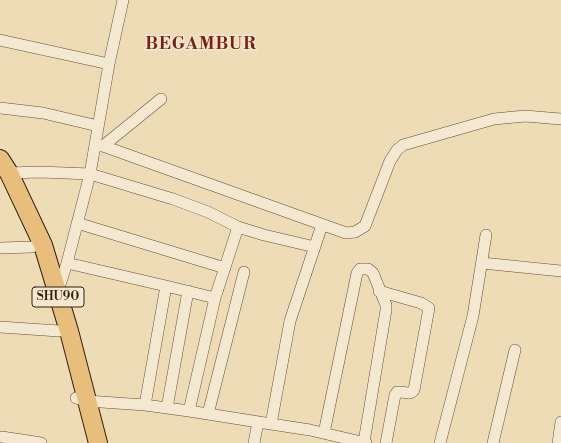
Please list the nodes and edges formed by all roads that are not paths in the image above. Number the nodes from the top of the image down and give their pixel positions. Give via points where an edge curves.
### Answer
1 (123, 0) edge
2 (0, 40) edge
3 (109, 64) junction
4 (161, 99) dead end
5 (0, 108) edge
6 (561, 119) edge
7 (98, 126) junction
8 (99, 146) junction
9 (3, 172) edge
10 (90, 174) junction
11 (77, 223) junction
12 (322, 225) junction
13 (238, 227) junction
14 (486, 235) dead end
15 (32, 247) junction
16 (314, 247) junction
17 (0, 248) edge
18 (67, 263) junction
19 (482, 263) junction
20 (225, 268) junction
21 (561, 271) edge
22 (244, 272) dead end
23 (166, 286) junction
24 (188, 291) junction
25 (379, 291) junction
26 (53, 298) junction
27 (215, 298) junction
28 (0, 327) edge
29 (59, 331) junction
30 (515, 350) dead end
31 (81, 400) junction
32 (145, 405) junction
33 (167, 408) junction
34 (189, 411) junction
35 (208, 414) junction
36 (258, 422) junction
37 (561, 422) edge
38 (271, 424) junction
39 (324, 433) junction
40 (1, 439) edge
41 (40, 443) edge
42 (86, 443) edge
43 (98, 443) edge
44 (254, 443) edge
45 (365, 443) edge
46 (386, 443) edge
47 (440, 443) edge
48 (493, 443) edge
49 (558, 443) edge

1 - 3 street
2 - 3 street
3 - 7 street
4 - 8 street
5 - 7 street via 43,113
6 - 12 street via 525,116 494,119 404,144 390,161 363,228 346,233
7 - 8 street
8 - 10 street
8 - 12 street
9 - 10 street
9 - 15 main road
9 - 26 main road, SHU90 via 43,246
10 - 11 street
10 - 13 street via 173,199
11 - 18 street
11 - 20 street
12 - 16 street
13 - 16 street
13 - 20 street
14 - 19 street
15 - 17 street
15 - 26 main road
16 - 38 street via 290,321
18 - 23 street
18 - 26 street
19 - 21 street
19 - 47 street via 473,316
20 - 27 street
22 - 35 street
23 - 24 street
23 - 32 street
24 - 27 street
24 - 33 street
25 - 39 street via 371,270 360,269
25 - 45 street via 386,310
25 - 46 street via 421,303 429,308 414,390 409,393 397,392
26 - 29 main road
26 - 31 main road, SHU90 via 69,331
27 - 34 street
28 - 29 street
29 - 31 main road
30 - 48 street
31 - 32 street
31 - 42 main road
31 - 43 main road, SHU90
32 - 33 street
33 - 34 street
34 - 35 street
35 - 36 street
36 - 38 street
36 - 44 street
37 - 49 street
38 - 39 street
39 - 45 street
40 - 41 street

